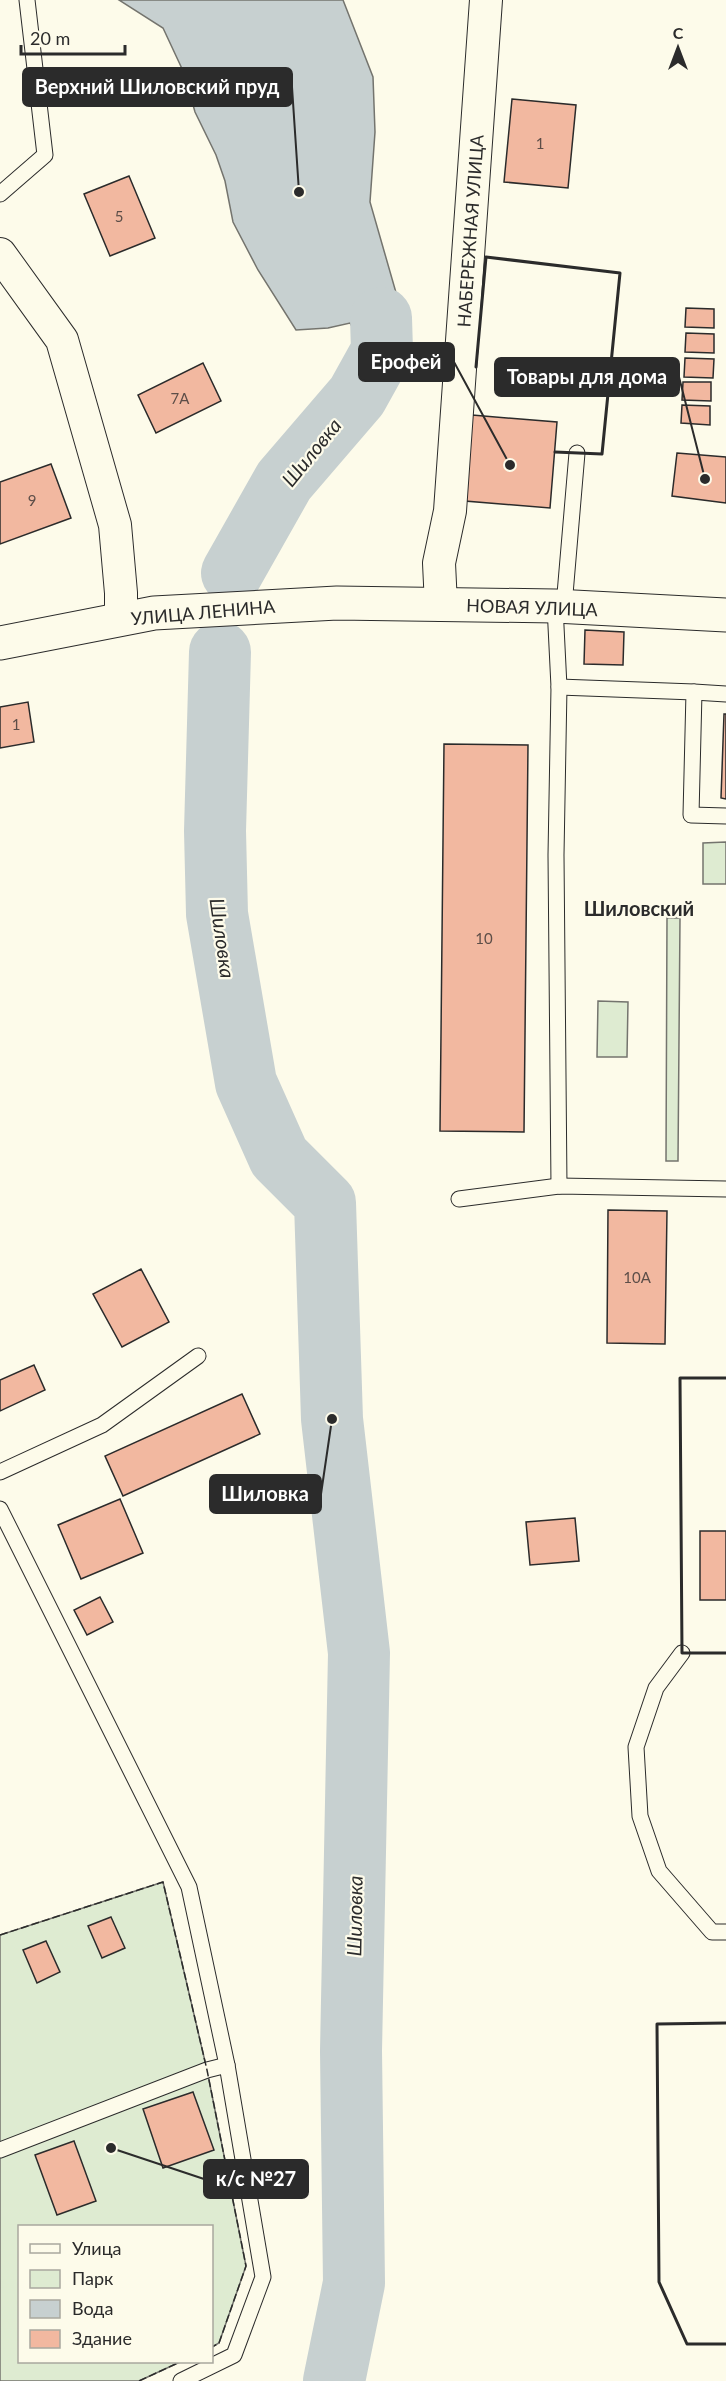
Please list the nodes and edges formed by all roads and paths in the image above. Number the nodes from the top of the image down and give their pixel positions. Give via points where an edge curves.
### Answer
1 (27, 0) edge
2 (486, 0) edge
3 (0, 194) edge
4 (0, 254) edge
5 (577, 453) dead end
6 (337, 603) joint
7 (441, 605) junction
8 (559, 606) junction
9 (726, 615) edge
10 (121, 619) junction
11 (0, 644) edge
12 (559, 687) junction
13 (694, 692) junction
14 (726, 694) edge
15 (726, 816) edge
16 (559, 1186) junction
17 (726, 1189) edge
18 (459, 1199) dead end
19 (198, 1356) dead end
20 (0, 1472) edge
21 (0, 1509) edge
22 (682, 1653) dead end
23 (726, 1932) edge
24 (227, 2065) junction
25 (0, 2150) edge
26 (181, 2381) edge

1 - 3 lane via 45,154
2 - 7 street, НАБЕРЕЖНАЯ УЛИЦА via 450,511 439,563
4 - 10 street via 62,340 115,525
5 - 8 lane
6 - 7 street, НОВАЯ УЛИЦА
6 - 10 street, УЛИЦА ЛЕНИНА via 154,613
7 - 8 street, НОВАЯ УЛИЦА
8 - 9 street, НОВАЯ УЛИЦА
8 - 12 lane
10 - 11 street, УЛИЦА ЛЕНИНА
12 - 13 lane
12 - 16 lane
13 - 14 lane
13 - 15 lane via 691,814
16 - 17 lane
16 - 18 lane
19 - 20 lane via 102,1425
21 - 24 lane via 189,1887
22 - 23 lane via 656,1688 636,1747 640,1816 659,1871 712,1932
24 - 25 lane
24 - 26 lane via 263,2277 234,2355

